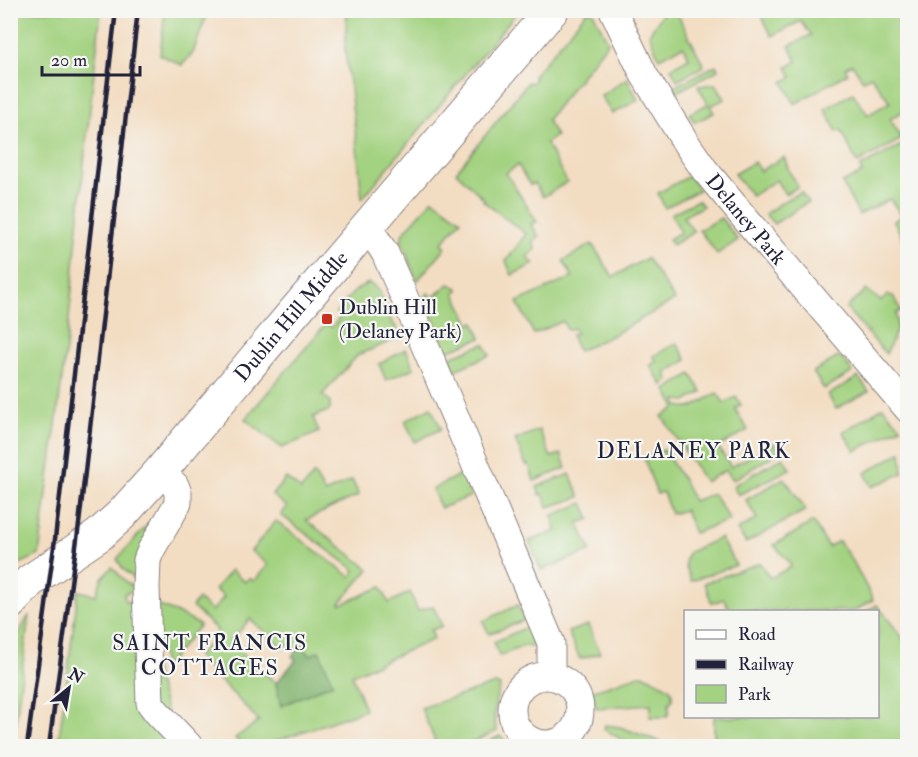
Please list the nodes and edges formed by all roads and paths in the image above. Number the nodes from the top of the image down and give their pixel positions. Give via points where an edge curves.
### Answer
1 (552, 10) edge
2 (613, 10) edge
3 (366, 229) junction
4 (908, 409) edge
5 (159, 473) junction
6 (10, 603) edge
7 (551, 675) dead end
8 (189, 747) edge

1 - 3 street, Dublin Hill Middle
2 - 4 street, Delaney Park via 644,75 704,169
3 - 5 street, Dublin Hill Middle
3 - 7 street via 381,245 399,284 551,643
5 - 6 street, Dublin Hill Middle via 99,535 30,581
5 - 8 street via 175,485 178,504 147,560 150,703

